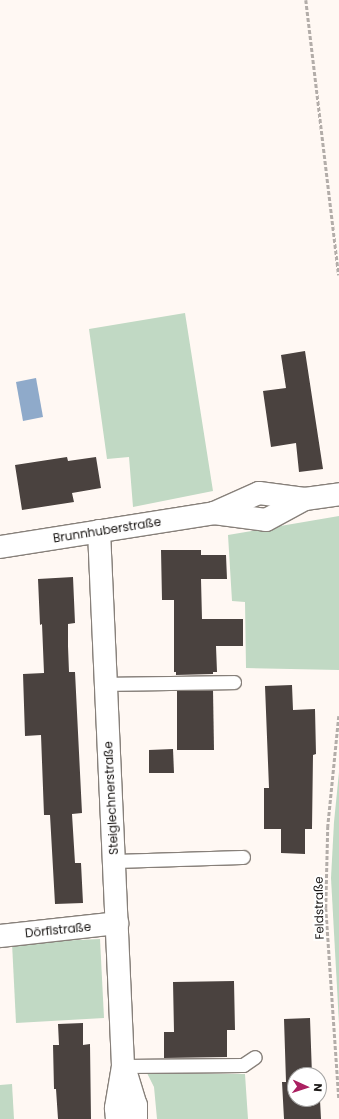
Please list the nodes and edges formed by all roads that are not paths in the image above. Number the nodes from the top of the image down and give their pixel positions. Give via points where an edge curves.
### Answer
1 (339, 494) edge
2 (99, 531) junction
3 (0, 547) edge
4 (234, 682) dead end
5 (106, 684) junction
6 (243, 857) dead end
7 (114, 861) junction
8 (117, 923) junction
9 (0, 936) edge
10 (255, 1058) dead end
11 (123, 1066) junction
12 (117, 1119) edge
13 (136, 1119) edge

1 - 2 street, Brunnhuberstraße via 305,499 266,520 214,513
2 - 3 street, Brunnhuberstraße
2 - 5 street, Steiglechnerstraße
4 - 5 lane
5 - 7 street, Steiglechnerstraße
6 - 7 lane
7 - 8 street, Steiglechnerstraße
8 - 9 street, Dörflstraße
8 - 11 street, Steiglechnerstraße
10 - 11 lane via 243,1065
11 - 12 street, Steiglechnerstraße via 116,1108
11 - 13 street, Steiglechnerstraße via 136,1105

